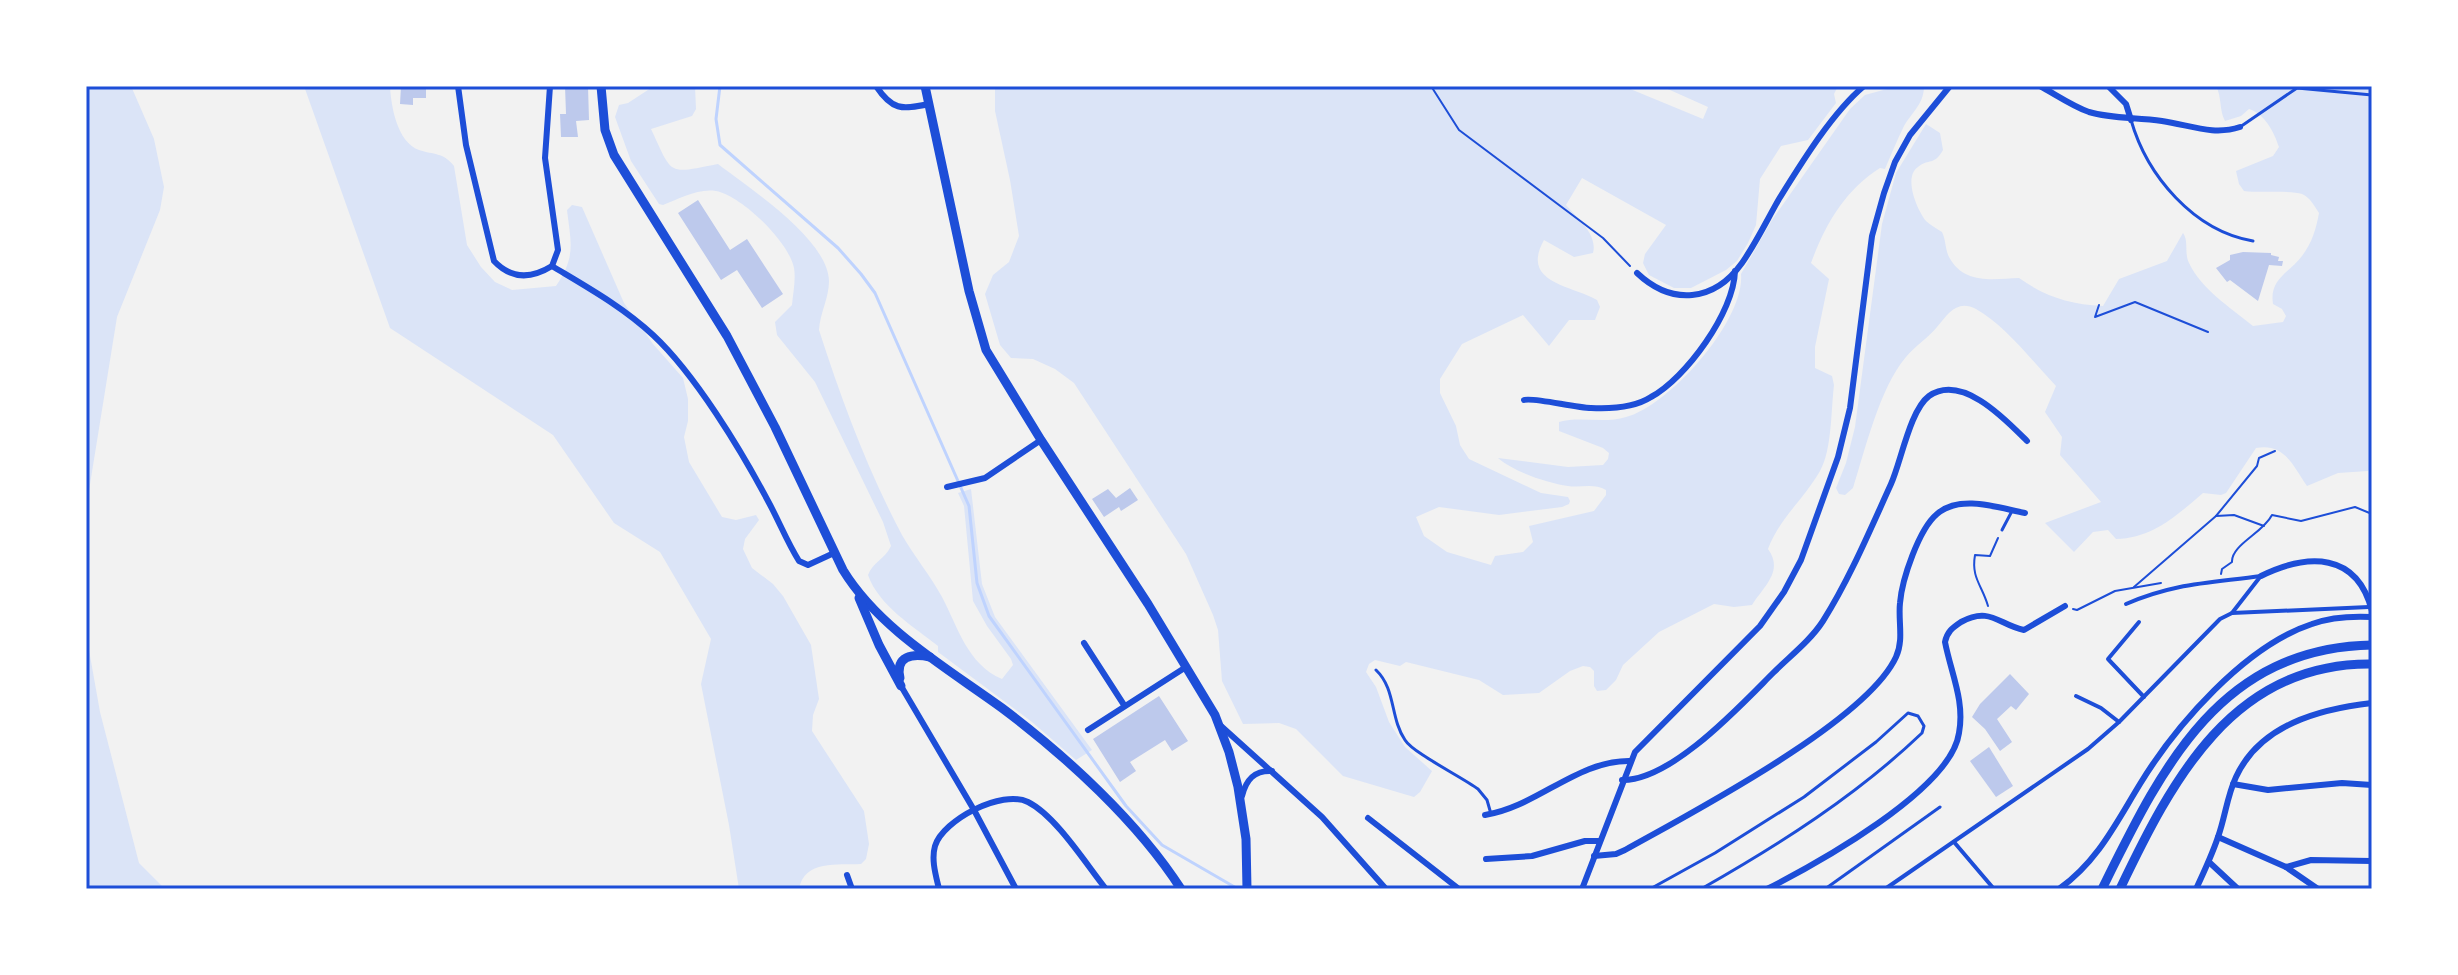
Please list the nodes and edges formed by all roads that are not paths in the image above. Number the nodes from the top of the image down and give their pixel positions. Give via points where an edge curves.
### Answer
1 (458, 86) edge
2 (550, 86) edge
3 (601, 86) edge
4 (876, 86) edge
5 (925, 86) edge
6 (1864, 86) edge
7 (1950, 86) edge
8 (2040, 86) edge
9 (2108, 86) edge
10 (2372, 95) edge
11 (929, 104) junction
12 (2131, 120) junction
13 (2240, 127) joint
14 (2253, 241) dead end
15 (552, 266) junction
16 (1735, 271) junction
17 (1637, 273) road end
18 (1524, 400) dead end
19 (1041, 440) junction
20 (2027, 441) dead end
21 (950, 486) dead end
22 (2012, 511) junction
23 (2025, 513) dead end
24 (2002, 530) road end
25 (834, 553) junction
26 (2261, 576) junction
27 (854, 588) junction
28 (2126, 604) dead end
29 (2065, 606) road end
30 (2372, 609) edge
31 (2232, 613) junction
32 (2372, 617) edge
33 (2139, 622) dead end
34 (1084, 643) dead end
35 (2372, 645) edge
36 (934, 658) junction
37 (2372, 664) edge
38 (1186, 667) junction
39 (1376, 670) dead end
40 (901, 686) junction
41 (2076, 696) dead end
42 (2144, 697) junction
43 (2372, 703) edge
44 (1124, 705) junction
45 (2119, 722) junction
46 (1218, 723) junction
47 (1088, 730) dead end
48 (1630, 761) junction
49 (1272, 771) junction
50 (1622, 780) junction
51 (2233, 784) junction
52 (2372, 785) edge
53 (1241, 801) junction
54 (1940, 807) dead end
55 (974, 810) junction
56 (1488, 814) joint
57 (1368, 818) dead end
58 (2218, 837) junction
59 (1599, 841) junction
60 (1954, 842) junction
61 (1594, 856) junction
62 (1486, 859) dead end
63 (2372, 861) edge
64 (2209, 862) junction
65 (2286, 867) junction
66 (847, 875) dead end
67 (852, 889) edge
68 (939, 889) edge
69 (1016, 889) edge
70 (1106, 889) edge
71 (1181, 889) edge
72 (1247, 889) edge
73 (1386, 889) edge
74 (1459, 889) edge
75 (1582, 889) edge
76 (1650, 889) edge
77 (1701, 889) edge
78 (1767, 889) edge
79 (1825, 889) edge
80 (1885, 889) edge
81 (1994, 889) edge
82 (2059, 889) edge
83 (2102, 889) edge
84 (2120, 889) edge
85 (2196, 889) edge
86 (2238, 889) edge
87 (2318, 889) edge

1 - 15 street via 466,145 494,261 522,276
2 - 15 street via 545,158 558,250
3 - 25 main road via 605,130 614,155 727,336
4 - 11 street via 895,106
5 - 11 main road
6 - 16 street via 1828,127
7 - 48 street via 1910,135 1884,193 1872,236 1850,408 1801,560 1760,626
8 - 12 street via 2086,111
9 - 12 street via 2126,104
10 - 13 lane via 2297,88
11 - 19 main road via 981,338
12 - 13 street via 2218,131
12 - 14 lane via 2149,164 2169,191 2224,234
15 - 25 street via 618,306 672,355 754,476 799,561 808,565
16 - 17 street via 1708,290 1685,296 1662,292
16 - 18 street via 1725,308 1710,335 1653,397 1593,408
19 - 21 street via 985,478
19 - 38 main road
20 - 50 street via 1974,396 1951,391 1930,395 1916,413 1898,469 1818,629 1715,731 1649,775
22 - 23 street
22 - 24 lane
22 - 61 street via 1960,504 1933,517 1903,588 1899,651 1884,677 1858,702 1720,796 1625,850
25 - 27 main road
26 - 28 street via 2165,588
26 - 30 street via 2296,563 2339,565 2353,574
26 - 31 street
27 - 36 main road
27 - 40 main road
29 - 78 street via 2024,630 1988,615 1962,622 1946,636 1960,709 1959,737 1947,762 1846,846
30 - 31 street via 2361,605
31 - 42 street via 2215,622
32 - 82 street via 2328,619 2293,631 2205,698 2141,782 2108,840
33 - 42 street via 2108,659
34 - 44 street
35 - 83 main road via 2284,664 2224,701 2161,775
36 - 40 main road via 903,659 898,667
36 - 71 main road via 1071,765 1142,838
37 - 84 main road via 2305,673 2234,713 2172,789
38 - 44 street
38 - 46 main road
39 - 56 lane via 1408,744 1478,789 1487,800
40 - 55 street
41 - 45 street
42 - 45 street
43 - 51 street via 2281,728 2262,740
44 - 47 street
45 - 60 street
46 - 49 street
46 - 53 main road
48 - 50 street
48 - 56 street via 1596,766 1543,794
49 - 53 street via 1252,775
49 - 73 street
50 - 59 street
51 - 52 street via 2268,790
51 - 58 street
53 - 72 main road
54 - 79 lane
55 - 68 street via 938,841 934,856
55 - 69 street
55 - 70 street via 998,799 1028,802 1049,819
57 - 74 street
58 - 64 street
58 - 65 street
59 - 61 street
59 - 62 street via 1532,856
60 - 80 street
60 - 81 street
61 - 75 street
63 - 65 street via 2311,860
64 - 85 street
64 - 86 street
65 - 87 street
66 - 67 street
76 - 77 lane via 1767,821 1908,713 1918,716 1922,733 1871,778

